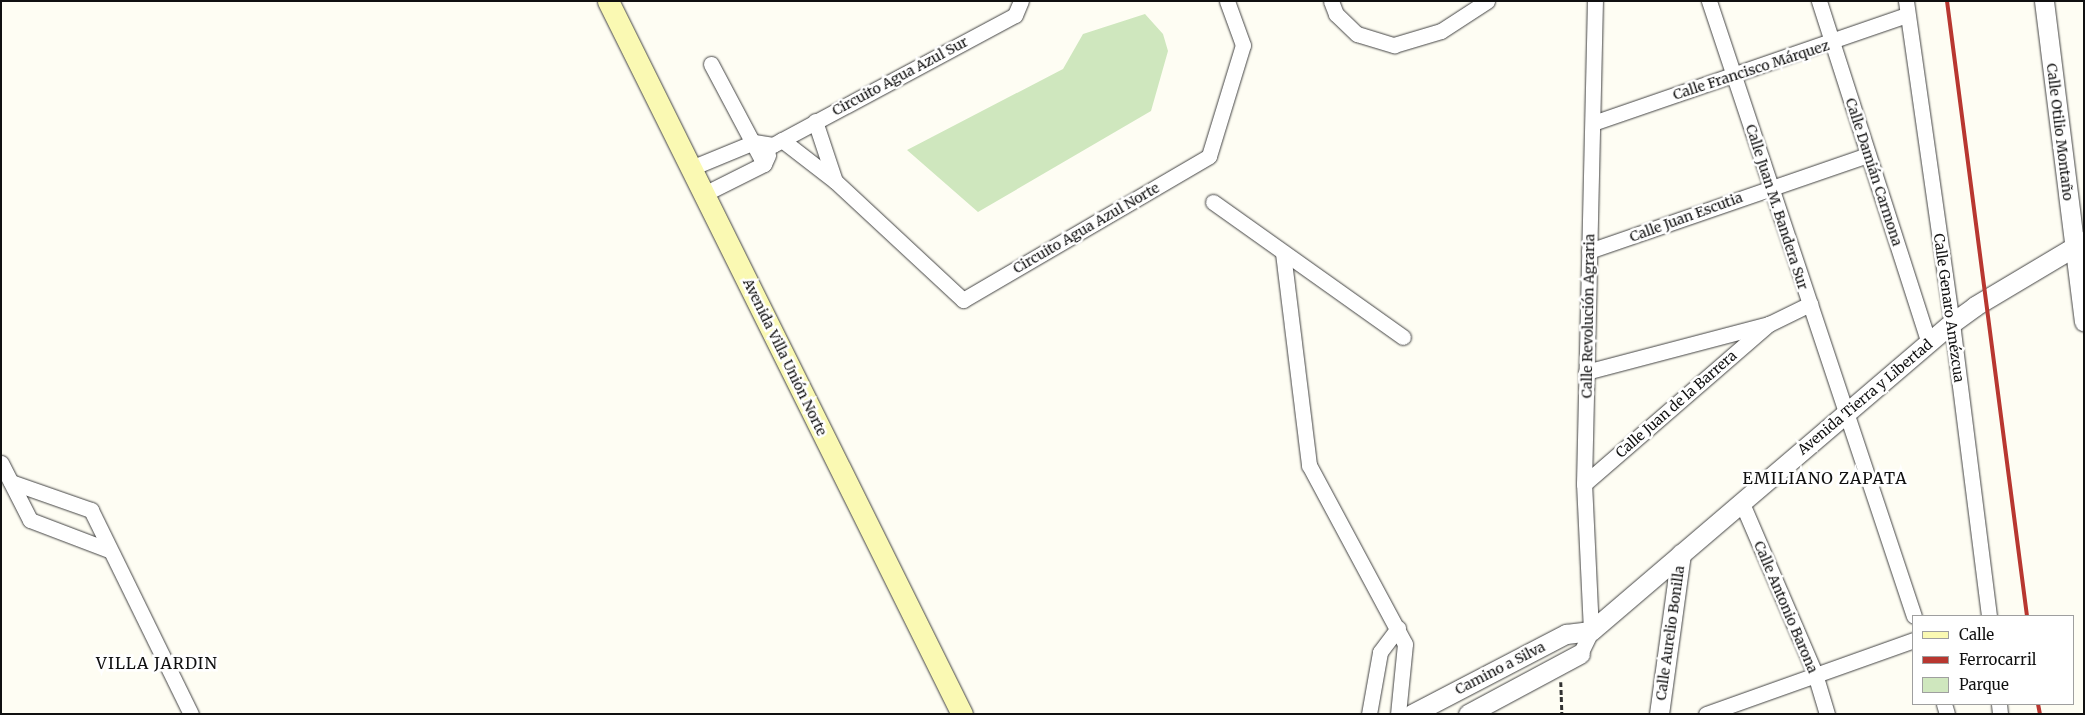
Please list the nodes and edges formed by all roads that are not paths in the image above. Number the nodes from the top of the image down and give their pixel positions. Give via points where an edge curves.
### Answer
1 (608, 1) edge
2 (1020, 1) edge
3 (1227, 1) edge
4 (1331, 1) edge
5 (1487, 1) edge
6 (1595, 1) edge
7 (1709, 1) edge
8 (1819, 1) edge
9 (2044, 1) edge
10 (1906, 8) edge
11 (1832, 43) junction
12 (711, 64) dead end
13 (1734, 75) junction
14 (816, 121) junction
15 (1593, 124) junction
16 (754, 142) junction
17 (777, 142) junction
18 (1868, 155) junction
19 (764, 164) junction
20 (691, 168) junction
21 (835, 181) junction
22 (1770, 186) junction
23 (704, 194) junction
24 (1213, 202) dead end
25 (2079, 243) edge
26 (1589, 251) junction
27 (1283, 252) junction
28 (1810, 304) junction
29 (2084, 322) edge
30 (1952, 323) junction
31 (1769, 324) junction
32 (1403, 337) dead end
33 (1929, 343) junction
34 (1586, 372) junction
35 (1846, 413) junction
36 (1, 463) edge
37 (11, 482) junction
38 (1584, 484) junction
39 (1742, 501) junction
40 (109, 550) junction
41 (1681, 553) junction
42 (1914, 615) edge
43 (1989, 615) edge
44 (1398, 628) junction
45 (1591, 632) junction
46 (1912, 641) edge
47 (1580, 654) joint
48 (1815, 674) junction
49 (191, 714) edge
50 (962, 714) edge
51 (1369, 714) edge
52 (1398, 714) edge
53 (1412, 714) edge
54 (1468, 714) edge
55 (1659, 714) edge
56 (1706, 714) edge
57 (1827, 714) edge

1 - 20 main road, Avenida Villa Unión Norte
2 - 14 street, Circuito Agua Azul Sur via 1015,15
3 - 21 street, Circuito Agua Azul Norte via 1243,45 1209,156 963,300
4 - 5 street via 1336,14 1357,34 1394,44 1441,31
6 - 15 street, Calle Revolución Agraria
7 - 13 street, Calle Juan M. Bandera Sur
8 - 11 street, Calle Damián Carmona
9 - 25 street, Calle Otilio Montaño
10 - 11 street, Calle Francisco Márquez
10 - 30 street, Calle Genaro Amézcua
11 - 13 street, Calle Francisco Márquez
11 - 18 street, Calle Damián Carmona
12 - 16 street
13 - 15 street, Calle Francisco Márquez
13 - 22 street, Calle Juan M. Bandera Sur
14 - 17 street, Circuito Agua Azul Sur
14 - 21 street
15 - 26 street, Calle Revolución Agraria
16 - 17 street
16 - 19 street
16 - 20 street
17 - 19 street
17 - 21 street
18 - 22 street, Calle Juan Escutia
18 - 33 street, Calle Damián Carmona
19 - 23 street
20 - 23 main road, Avenida Villa Unión Norte
22 - 26 street, Calle Juan Escutia
22 - 28 street, Calle Juan M. Bandera Sur
23 - 50 main road, Avenida Villa Unión Norte
24 - 27 street
25 - 29 street, Calle Otilio Montaño
25 - 30 street, Avenida Tierra y Libertad
26 - 34 street, Calle Revolución Agraria
27 - 32 street
27 - 44 street via 1309,465
28 - 31 street, Calle Juan de la Barrera
28 - 35 street, Calle Juan M. Bandera Sur
30 - 33 street, Avenida Tierra y Libertad
30 - 43 street, Calle Genaro Amézcua
31 - 34 street, Calle Juan de la Barrera
31 - 38 street, Calle Juan de la Barrera
33 - 35 street, Avenida Tierra y Libertad
34 - 38 street, Calle Revolución Agraria
35 - 39 street, Avenida Tierra y Libertad
35 - 42 street, Calle Juan M. Bandera Sur
36 - 37 street
37 - 40 street via 30,520
37 - 40 street via 91,510
38 - 45 street, Calle Revolución Agraria
39 - 41 street, Avenida Tierra y Libertad
39 - 48 street, Calle Antonio Barona
40 - 49 street
41 - 45 street, Avenida Tierra y Libertad
41 - 55 street, Calle Aurelio Bonilla
44 - 51 street via 1380,652
44 - 52 street via 1406,644
45 - 47 street
45 - 53 street, Camino a Silva via 1566,634
46 - 48 street
47 - 54 street
48 - 56 street
48 - 57 street, Calle Antonio Barona

